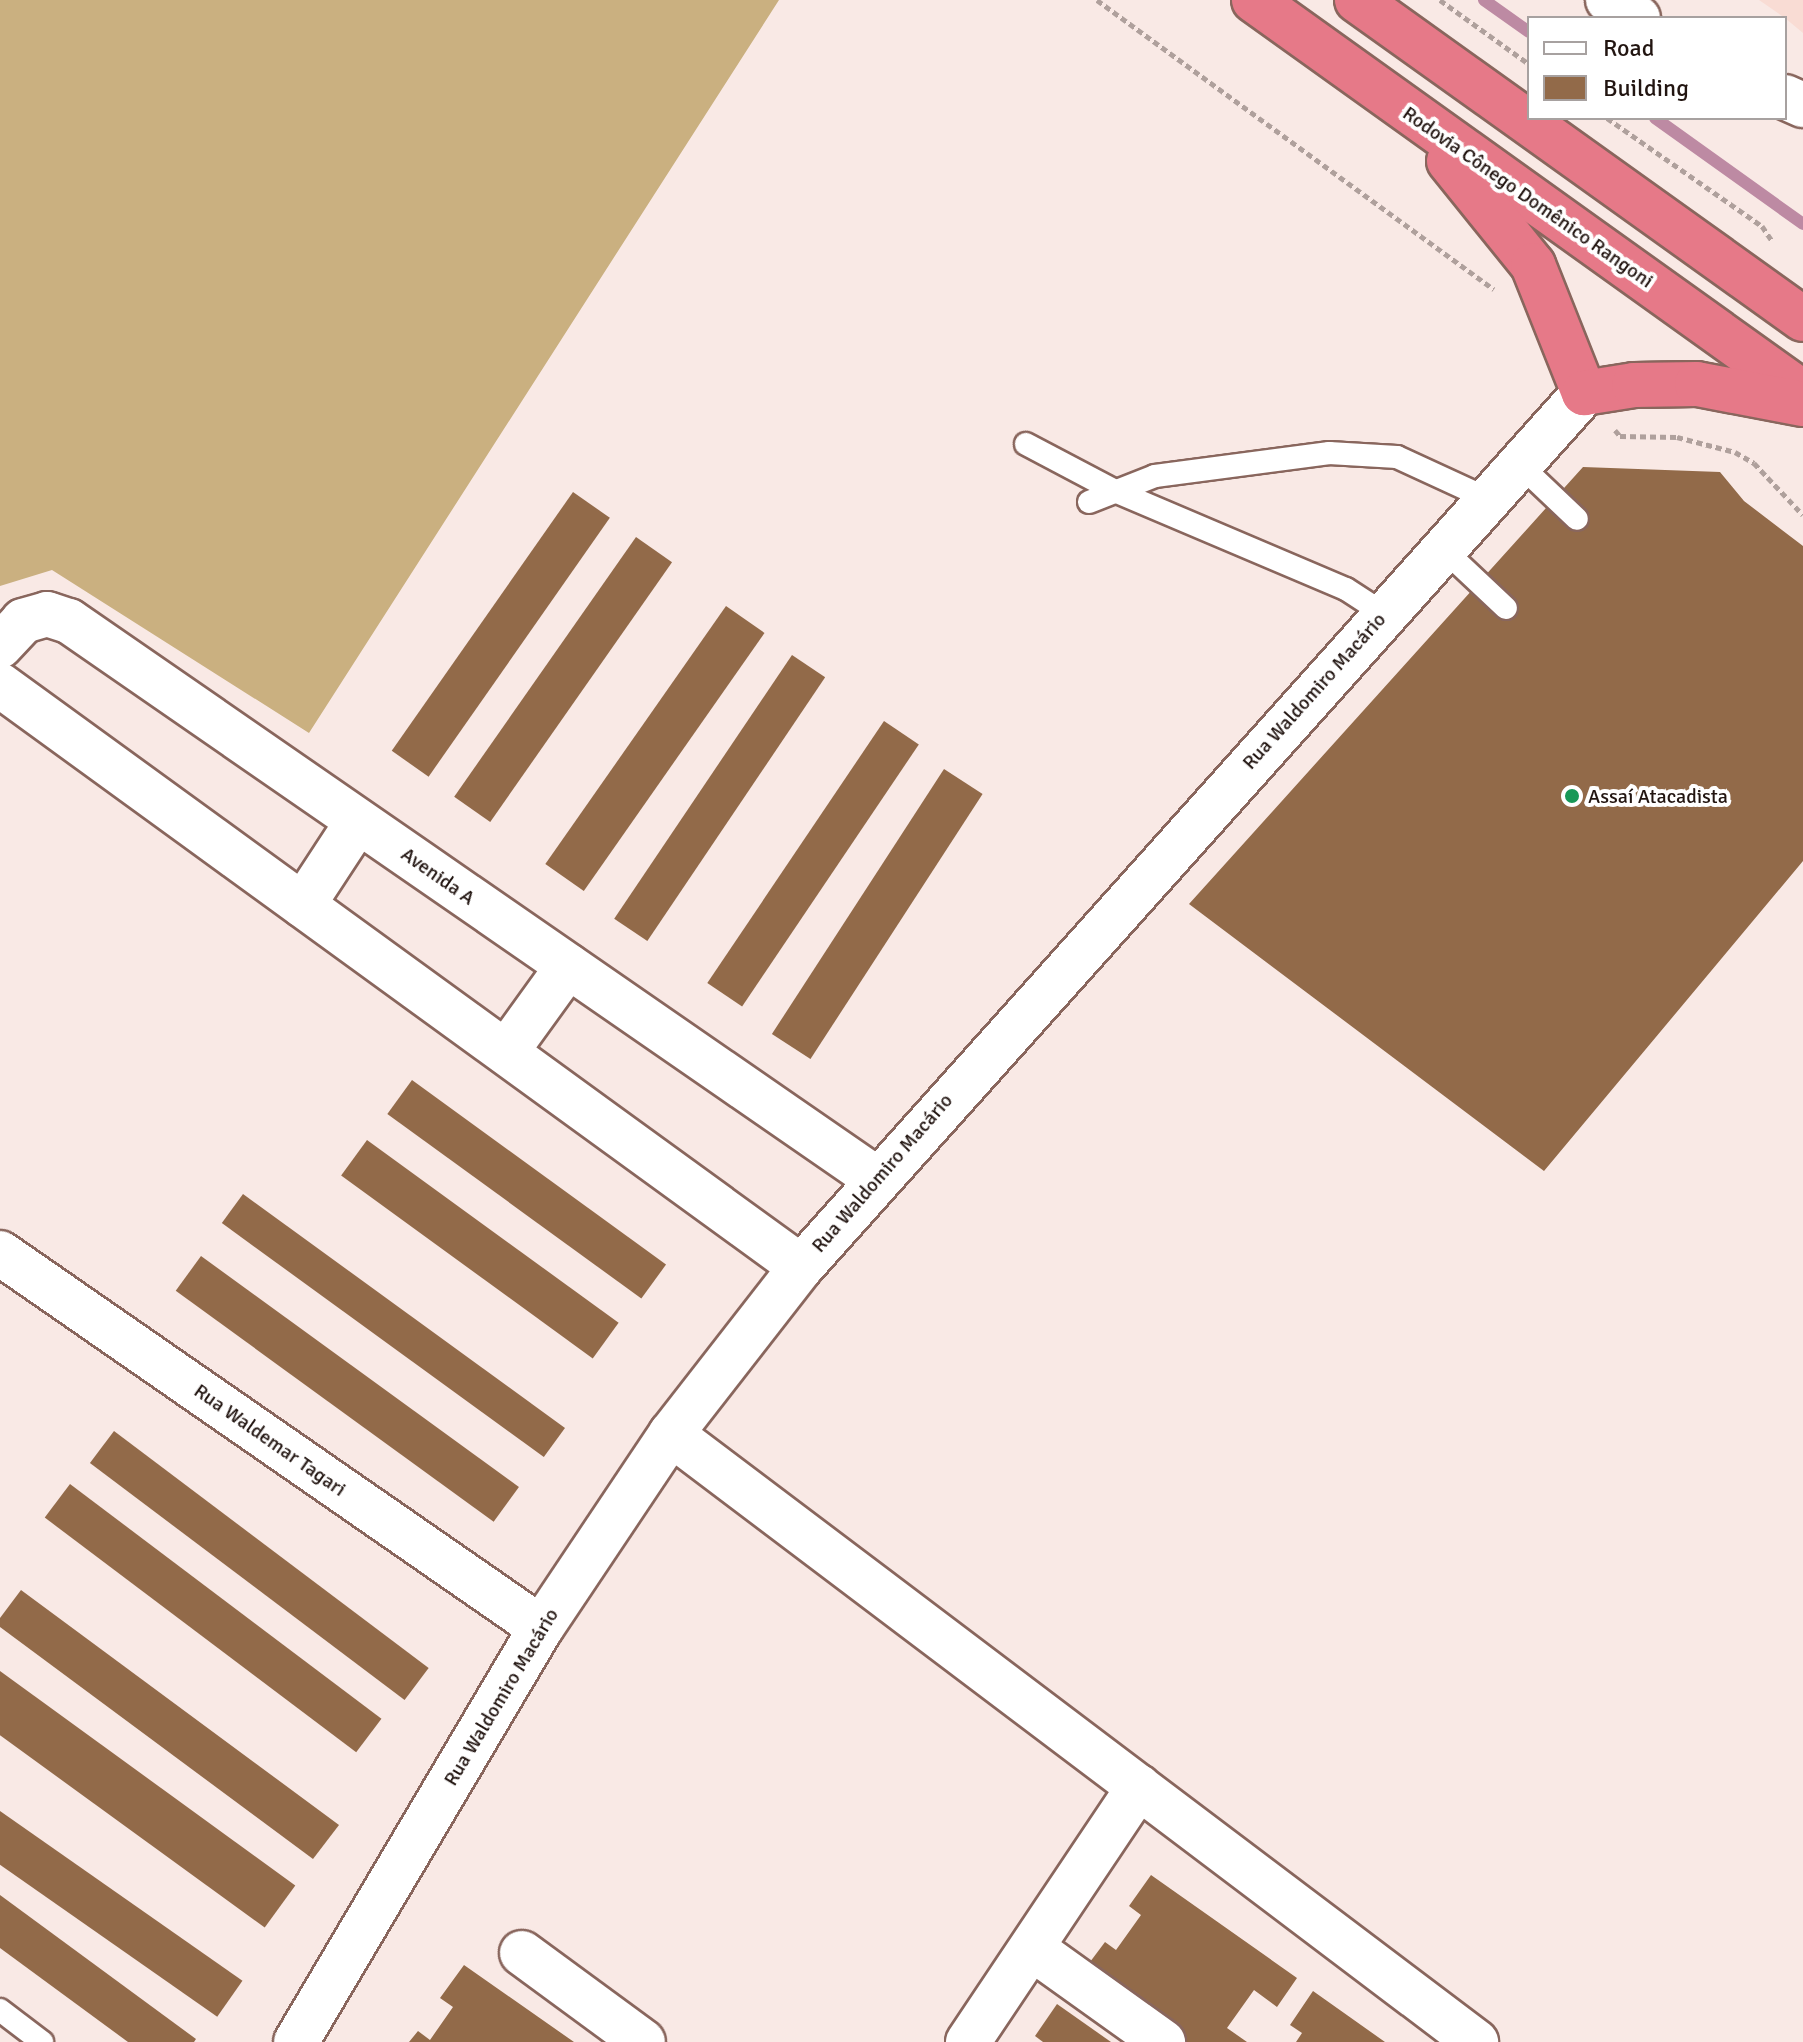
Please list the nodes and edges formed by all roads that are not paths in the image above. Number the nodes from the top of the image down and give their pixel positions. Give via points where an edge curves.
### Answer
1 (1254, 0) edge
2 (1357, 0) edge
3 (1608, 0) edge
4 (1635, 16) edge
5 (1404, 108) junction
6 (1803, 319) edge
7 (1584, 393) junction
8 (1803, 393) edge
9 (1803, 404) edge
10 (1026, 444) dead end
11 (1518, 463) junction
12 (1115, 491) junction
13 (1486, 498) junction
14 (1089, 502) dead end
15 (1577, 519) dead end
16 (1441, 547) junction
17 (1506, 608) dead end
18 (1383, 613) junction
19 (0, 646) edge
20 (0, 685) edge
21 (358, 821) junction
22 (303, 905) junction
23 (568, 966) junction
24 (506, 1052) junction
25 (875, 1178) junction
26 (0, 1253) edge
27 (801, 1267) junction
28 (671, 1434) junction
29 (541, 1628) junction
30 (1139, 1787) junction
31 (1033, 1949) junction
32 (522, 1953) dead end
33 (0, 2010) edge
34 (42, 2042) edge
35 (296, 2042) edge
36 (643, 2042) edge
37 (968, 2042) edge
38 (1163, 2042) edge
39 (1476, 2042) edge

1 - 5 highway, Rodovia Cônego Domênico Rangoni
2 - 6 highway
3 - 4 street
5 - 7 highway via 1533,265
5 - 8 highway, Rodovia Cônego Domênico Rangoni
7 - 9 highway via 1697,384
7 - 11 street, Rua Waldomiro Macário
10 - 12 lane
11 - 13 street, Rua Waldomiro Macário
11 - 15 lane
12 - 13 lane via 1155,476 1329,453 1397,457
12 - 14 lane
12 - 18 lane via 1346,589
13 - 16 street, Rua Waldomiro Macário
16 - 17 lane
16 - 18 street, Rua Waldomiro Macário
18 - 25 street, Rua Waldomiro Macário
19 - 21 street, Avenida A via 23,621 47,614 69,621
20 - 22 street
21 - 22 street
21 - 23 street, Avenida A
22 - 24 street
23 - 24 street
23 - 25 street, Avenida A
24 - 27 street
25 - 27 street, Rua Waldomiro Macário
26 - 29 street, Rua Waldemar Tagari
27 - 28 street, Rua Waldomiro Macário
28 - 29 street, Rua Waldomiro Macário
28 - 30 street
29 - 35 street, Rua Waldomiro Macário
30 - 31 street
30 - 39 street
31 - 37 street
31 - 38 street
32 - 36 street
33 - 34 lane

